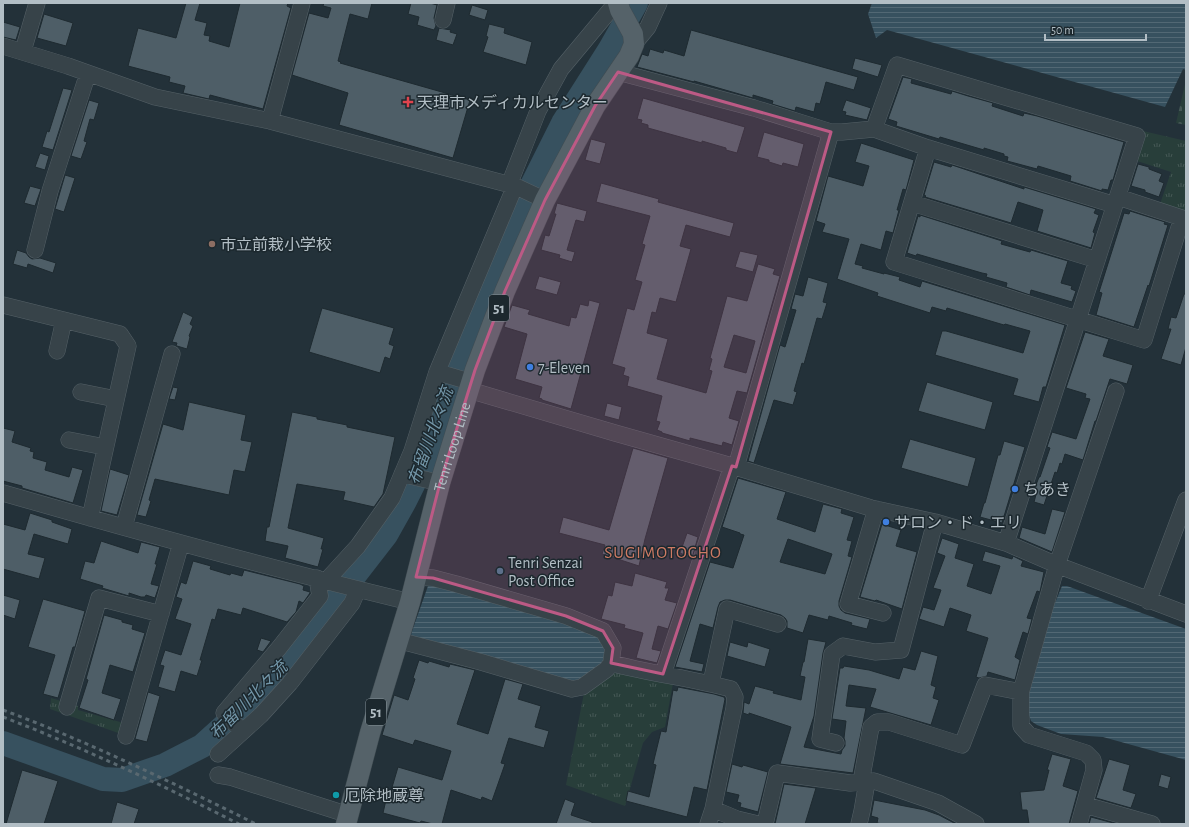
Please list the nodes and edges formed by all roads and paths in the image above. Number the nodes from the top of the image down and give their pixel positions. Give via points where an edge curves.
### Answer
1 (37, 3) edge
2 (302, 3) edge
3 (447, 3) edge
4 (659, 3) edge
5 (618, 5) edge
6 (443, 20) dead end
7 (634, 39) junction
8 (3, 46) edge
9 (23, 51) junction
10 (618, 72) junction
11 (88, 73) junction
12 (270, 121) junction
13 (874, 129) junction
14 (831, 132) junction
15 (928, 148) junction
16 (512, 185) junction
17 (545, 200) junction
18 (1116, 201) junction
19 (912, 203) junction
20 (1182, 234) edge
21 (35, 250) dead end
22 (1098, 260) junction
23 (3, 305) edge
24 (64, 320) junction
25 (1078, 320) junction
26 (57, 350) dead end
27 (172, 354) dead end
28 (437, 372) junction
29 (470, 386) junction
30 (1116, 391) dead end
31 (82, 392) dead end
32 (116, 399) junction
33 (70, 440) dead end
34 (105, 447) junction
35 (734, 467) junction
36 (402, 474) junction
37 (440, 483) junction
38 (3, 493) edge
39 (1186, 500) edge
40 (876, 509) junction
41 (90, 518) junction
42 (935, 522) junction
43 (124, 528) junction
44 (182, 543) junction
45 (1006, 543) junction
46 (1057, 565) junction
47 (416, 577) junction
48 (324, 580) junction
49 (358, 589) junction
50 (1148, 601) junction
51 (410, 602) junction
52 (883, 613) dead end
53 (161, 614) junction
54 (1186, 614) edge
55 (778, 624) dead end
56 (397, 640) junction
57 (611, 662) junction
58 (663, 674) junction
59 (711, 683) junction
60 (1021, 692) junction
61 (67, 707) dead end
62 (242, 732) junction
63 (126, 736) dead end
64 (836, 743) dead end
65 (218, 754) dead end
66 (218, 774) dead end
67 (864, 782) junction
68 (1085, 805) junction
69 (711, 817) edge
70 (350, 821) edge
71 (758, 824) edge
72 (765, 824) edge
73 (858, 824) edge
74 (976, 824) edge
75 (1079, 824) edge
76 (1152, 824) edge

1 - 9 street
2 - 12 street
3 - 6 street
4 - 7 street via 648,27
5 - 7 main road
5 - 16 street via 561,69 538,111
7 - 10 main road, Tenri Loop Line / 51 via 629,56
8 - 9 street
9 - 11 street
10 - 14 street via 754,108
10 - 17 main road, Tenri Loop Line / 51 via 595,106
11 - 12 street via 155,97
11 - 21 street via 50,191
12 - 16 street
13 - 14 street
13 - 15 street
13 - 18 street via 897,65 1137,136
14 - 35 street
15 - 18 street
15 - 19 street
16 - 17 street
16 - 28 street
17 - 29 main road, Tenri Loop Line / 51 via 505,291
18 - 20 street via 1182,218
18 - 22 street
19 - 22 street
19 - 25 street via 894,262
20 - 25 street via 1144,340
22 - 25 street
23 - 24 street
24 - 26 street
24 - 32 street via 120,334 128,346
25 - 45 street
27 - 43 street
28 - 29 street
28 - 36 street
29 - 35 street via 615,434
29 - 37 main road, Tenri Loop Line / 51
30 - 46 street
31 - 32 street
32 - 34 street
33 - 34 street
34 - 41 street
35 - 40 street
35 - 58 street
36 - 37 street
36 - 48 street via 392,498 358,546
37 - 47 main road, Tenri Loop Line / 51
38 - 41 street
39 - 50 street
40 - 42 street
40 - 52 street via 848,604
41 - 43 street
42 - 45 street
42 - 64 street via 901,650 875,652 843,646 832,654 820,739
43 - 44 street
44 - 48 street
44 - 53 street
45 - 46 street
46 - 50 street
46 - 60 street
47 - 51 main road, Tenri Loop Line / 51
47 - 57 street via 433,578 529,605 603,631 612,648
48 - 49 street
48 - 62 street via 320,596 224,713
49 - 51 street
49 - 62 street via 352,603 290,683 262,715
50 - 54 street
51 - 56 main road, Tenri Loop Line / 51
53 - 61 street via 99,598
53 - 63 street
55 - 59 street via 727,609
56 - 57 street via 572,689 582,687 607,669
56 - 70 main road, Tenri Loop Line / 51 via 370,733
57 - 58 street
58 - 59 street
59 - 69 street via 731,689 735,697
60 - 67 street via 985,685 962,745 889,722 877,722 871,727
60 - 68 street via 1021,726 1029,735 1086,753 1093,760 1094,770
62 - 65 street
66 - 70 street
67 - 72 street via 850,783 777,773
67 - 73 street via 862,811
67 - 74 street via 874,781 938,803
68 - 75 street
68 - 76 street
69 - 71 street

